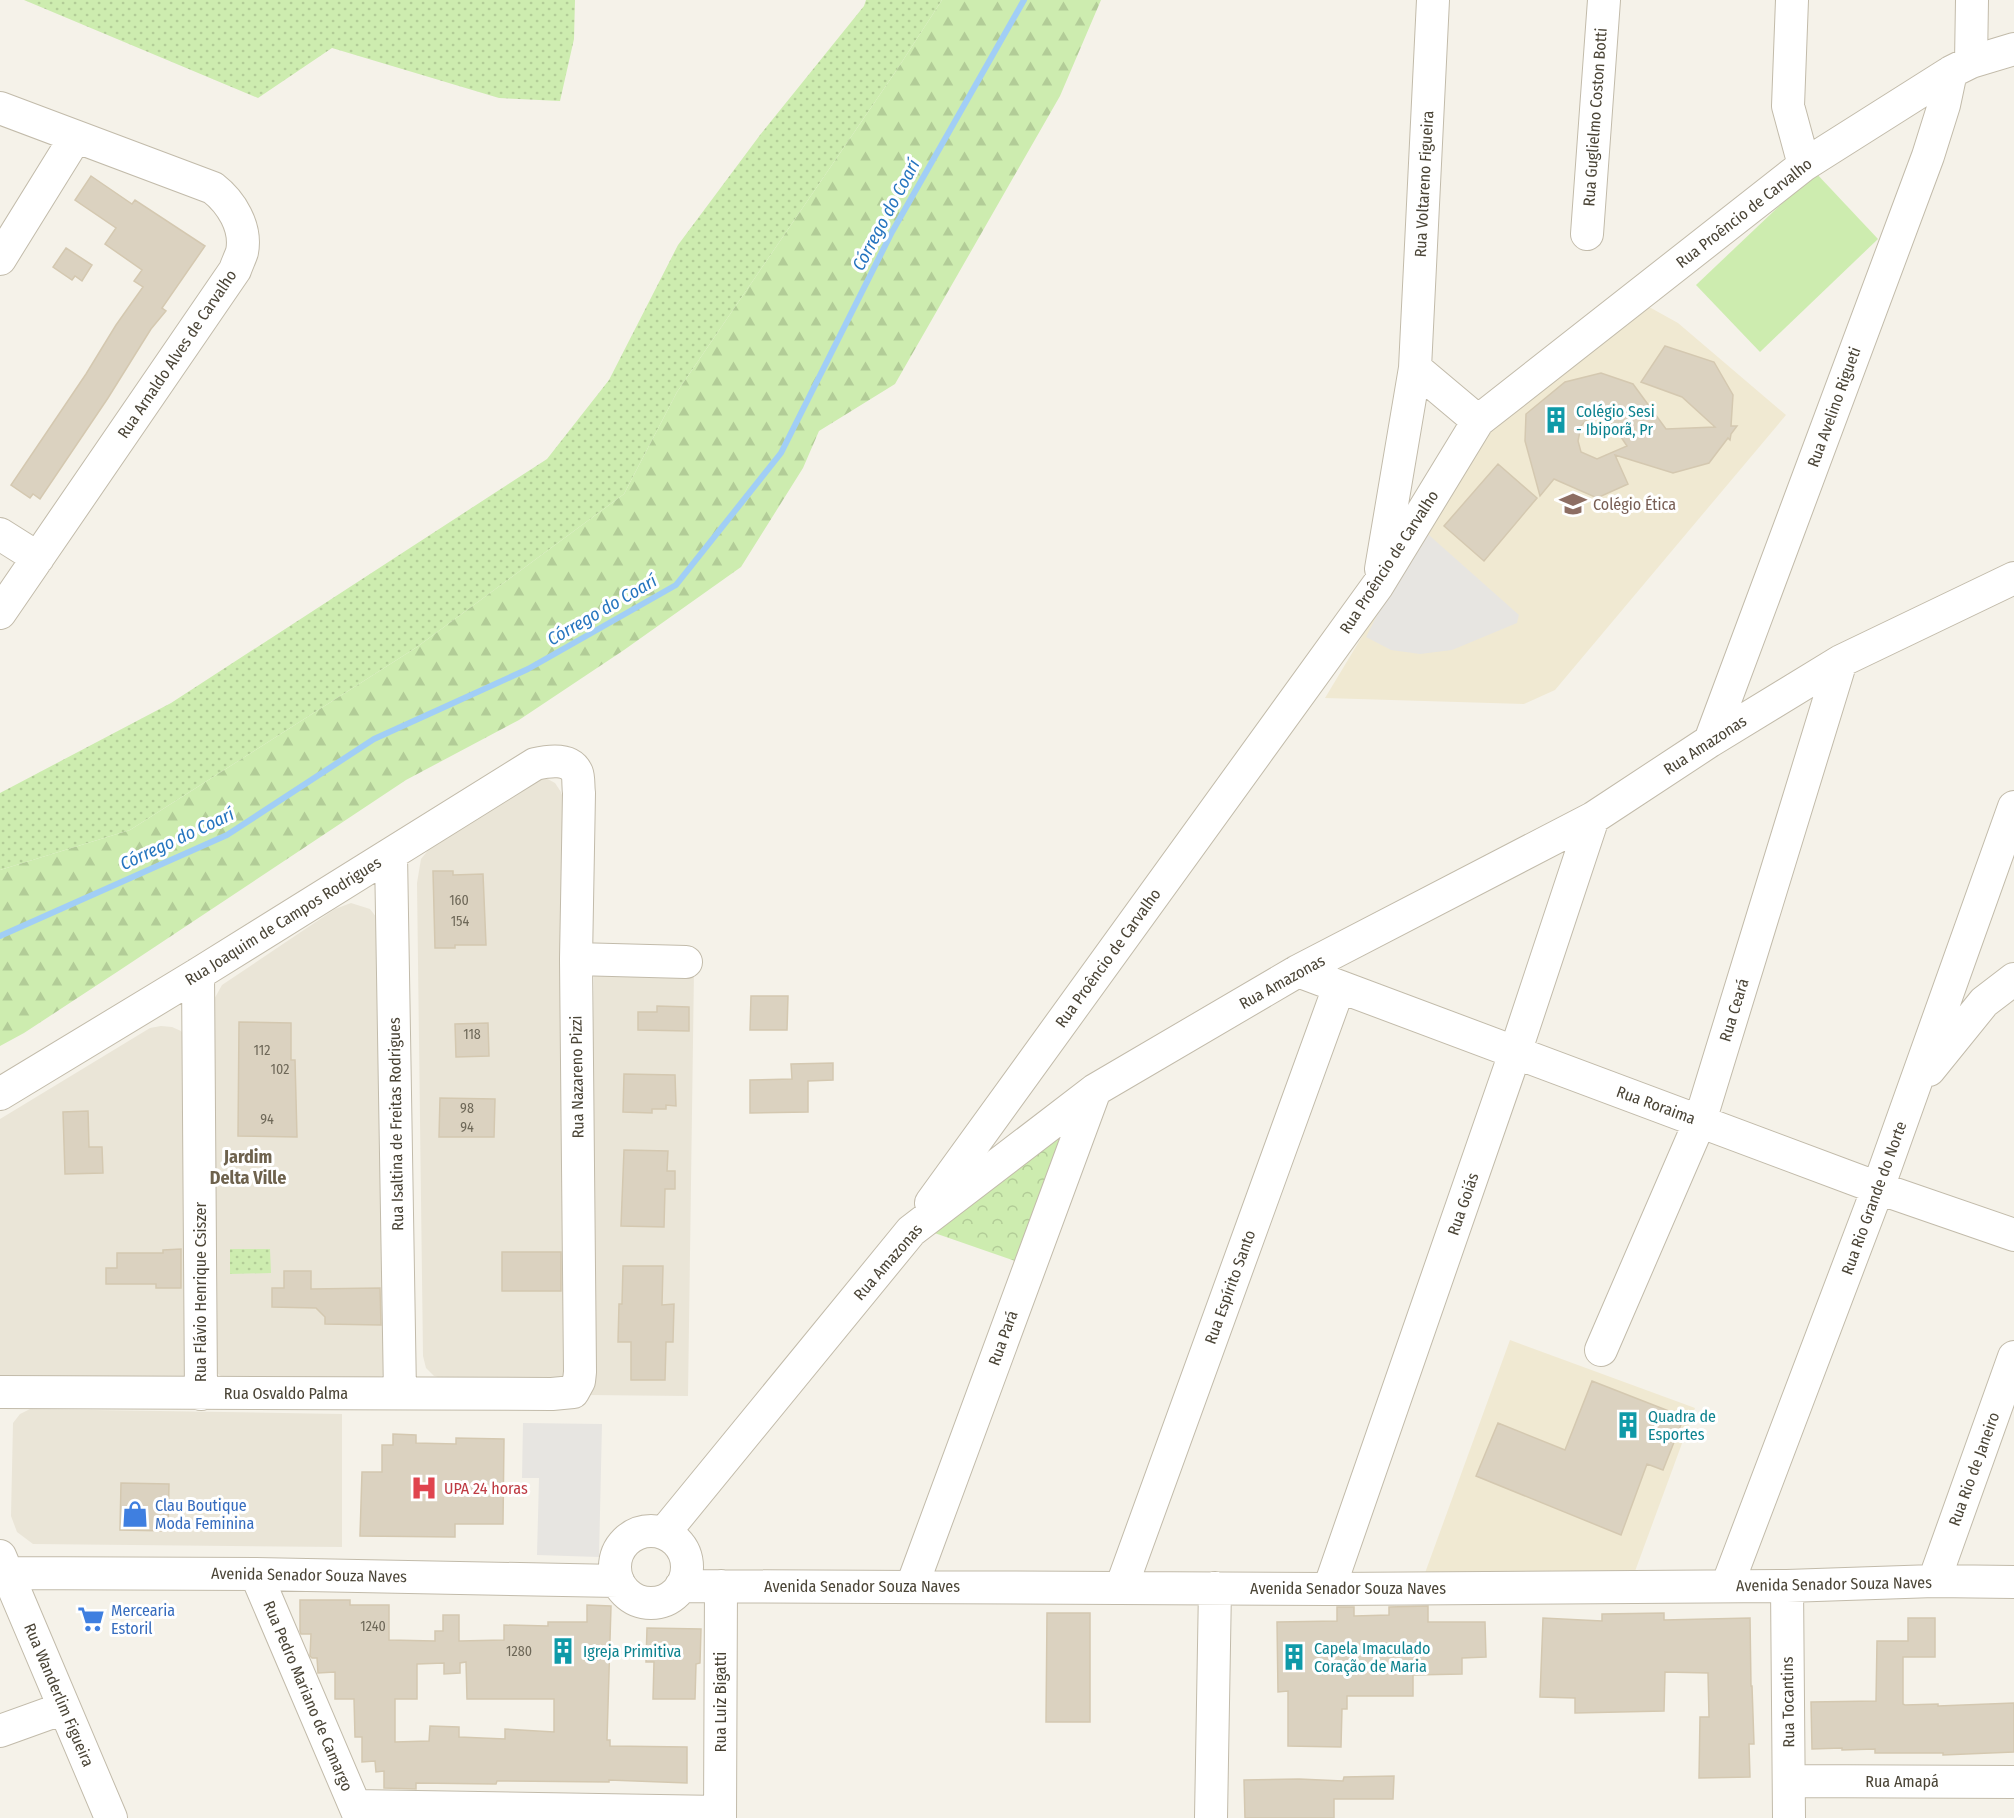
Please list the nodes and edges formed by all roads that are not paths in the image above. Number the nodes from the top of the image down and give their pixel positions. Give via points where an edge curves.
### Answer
1 (1433, 0) edge
2 (1604, 0) edge
3 (1792, 0) edge
4 (1972, 0) edge
5 (2014, 49) edge
6 (1961, 67) junction
7 (0, 108) edge
8 (75, 138) junction
9 (1804, 165) junction
10 (1587, 234) dead end
11 (0, 259) edge
12 (1415, 368) junction
13 (1478, 421) junction
14 (0, 534) edge
15 (38, 558) junction
16 (2014, 578) edge
17 (1378, 585) junction
18 (0, 613) edge
19 (1841, 661) junction
20 (1710, 741) junction
21 (569, 764) joint
22 (2014, 807) edge
23 (1593, 818) junction
24 (392, 854) junction
25 (576, 959) junction
26 (686, 962) dead end
27 (1298, 971) junction
28 (198, 974) junction
29 (2014, 980) edge
30 (1339, 987) junction
31 (1515, 1053) junction
32 (1095, 1090) junction
33 (1913, 1090) junction
34 (0, 1094) edge
35 (1700, 1121) junction
36 (1878, 1188) junction
37 (911, 1231) junction
38 (2014, 1235) edge
39 (1601, 1350) dead end
40 (2014, 1356) edge
41 (0, 1392) edge
42 (573, 1392) joint
43 (400, 1393) junction
44 (201, 1394) junction
45 (664, 1533) junction
46 (2, 1567) edge
47 (256, 1574) junction
48 (618, 1581) junction
49 (1934, 1581) junction
50 (2014, 1582) edge
51 (681, 1586) junction
52 (721, 1586) junction
53 (912, 1586) junction
54 (1727, 1586) junction
55 (1787, 1586) junction
56 (1121, 1588) junction
57 (1215, 1588) junction
58 (1329, 1589) junction
59 (64, 1708) junction
60 (0, 1731) edge
61 (1789, 1781) junction
62 (2014, 1782) edge
63 (357, 1812) edge
64 (720, 1815) edge
65 (111, 1818) edge
66 (1211, 1818) edge
67 (1789, 1818) edge

1 - 12 street, Rua Voltareno Figueira
2 - 10 street, Rua Guglielmo Coston Botti
3 - 9 street via 1788,106
4 - 6 street, Rua Avelino Rigueti
5 - 6 street, Rua Proêncio de Carvalho
6 - 9 street, Rua Proêncio de Carvalho
6 - 20 street, Rua Avelino Rigueti
7 - 8 street, Rua Arnaldo Alves de Carvalho
8 - 11 street
8 - 15 street, Rua Arnaldo Alves de Carvalho via 213,188 226,198 234,212 241,230 242,250 235,270
9 - 13 street, Rua Proêncio de Carvalho
12 - 13 street
12 - 17 street, Rua Voltareno Figueira
13 - 17 street, Rua Proêncio de Carvalho
14 - 15 street
15 - 18 street, Rua Arnaldo Alves de Carvalho
16 - 19 street, Rua Amazonas
17 - 37 street, Rua Proêncio de Carvalho
19 - 20 street, Rua Amazonas
19 - 35 street, Rua Ceará
20 - 23 street, Rua Amazonas
21 - 24 street, Rua Joaquim de Campos Rodrigues via 551,760 536,764
21 - 25 street, Rua Nazareno Pizzi via 577,773 579,793
22 - 33 street, Rua Rio Grande do Norte
23 - 27 street, Rua Amazonas
23 - 31 street, Rua Goiás
24 - 28 street, Rua Joaquim de Campos Rodrigues
24 - 43 street, Rua Isaltina de Freitas Rodrigues
25 - 26 street
25 - 42 street, Rua Nazareno Pizzi via 580,1372
27 - 30 street, Rua Roraima
27 - 32 street, Rua Amazonas
28 - 34 street, Rua Joaquim de Campos Rodrigues
28 - 44 street, Rua Flávio Henrique Csiszer
29 - 33 street via 1984,1002
30 - 31 street, Rua Roraima
30 - 56 street, Rua Espírito Santo
31 - 35 street, Rua Roraima
31 - 58 street, Rua Goiás
32 - 37 street, Rua Amazonas
32 - 53 street, Rua Pará
33 - 36 street, Rua Rio Grande do Norte
35 - 36 street, Rua Roraima
35 - 39 street, Rua Ceará
36 - 38 street, Rua Roraima
36 - 54 street, Rua Rio Grande do Norte
37 - 45 street, Rua Amazonas
40 - 49 street, Rua Rio de Janeiro
41 - 44 street, Rua Osvaldo Palma
42 - 43 street, Rua Osvaldo Palma
43 - 44 street, Rua Osvaldo Palma
45 - 48 street via 641,1532 622,1546 617,1557
45 - 51 street via 674,1538 686,1556 686,1576
46 - 47 street, Avenida Senador Souza Naves
46 - 59 street, Rua Wanderlim Figueira
47 - 48 street, Avenida Senador Souza Naves
47 - 63 street, Rua Pedro Mariano de Camargo
48 - 51 street via 629,1595 644,1602 661,1601
49 - 50 street, Avenida Senador Souza Naves
49 - 55 street, Avenida Senador Souza Naves
51 - 52 street, Avenida Senador Souza Naves
52 - 53 street, Avenida Senador Souza Naves
52 - 64 street, Rua Luiz Bigatti
53 - 56 street, Avenida Senador Souza Naves
54 - 55 street, Avenida Senador Souza Naves
54 - 58 street, Avenida Senador Souza Naves
55 - 61 street, Rua Tocantins
56 - 57 street, Avenida Senador Souza Naves
57 - 58 street, Avenida Senador Souza Naves
57 - 66 street
59 - 60 street
59 - 65 street, Rua Wanderlim Figueira
61 - 62 street, Rua Amapá
61 - 67 street, Rua Tocantins
63 - 64 street

